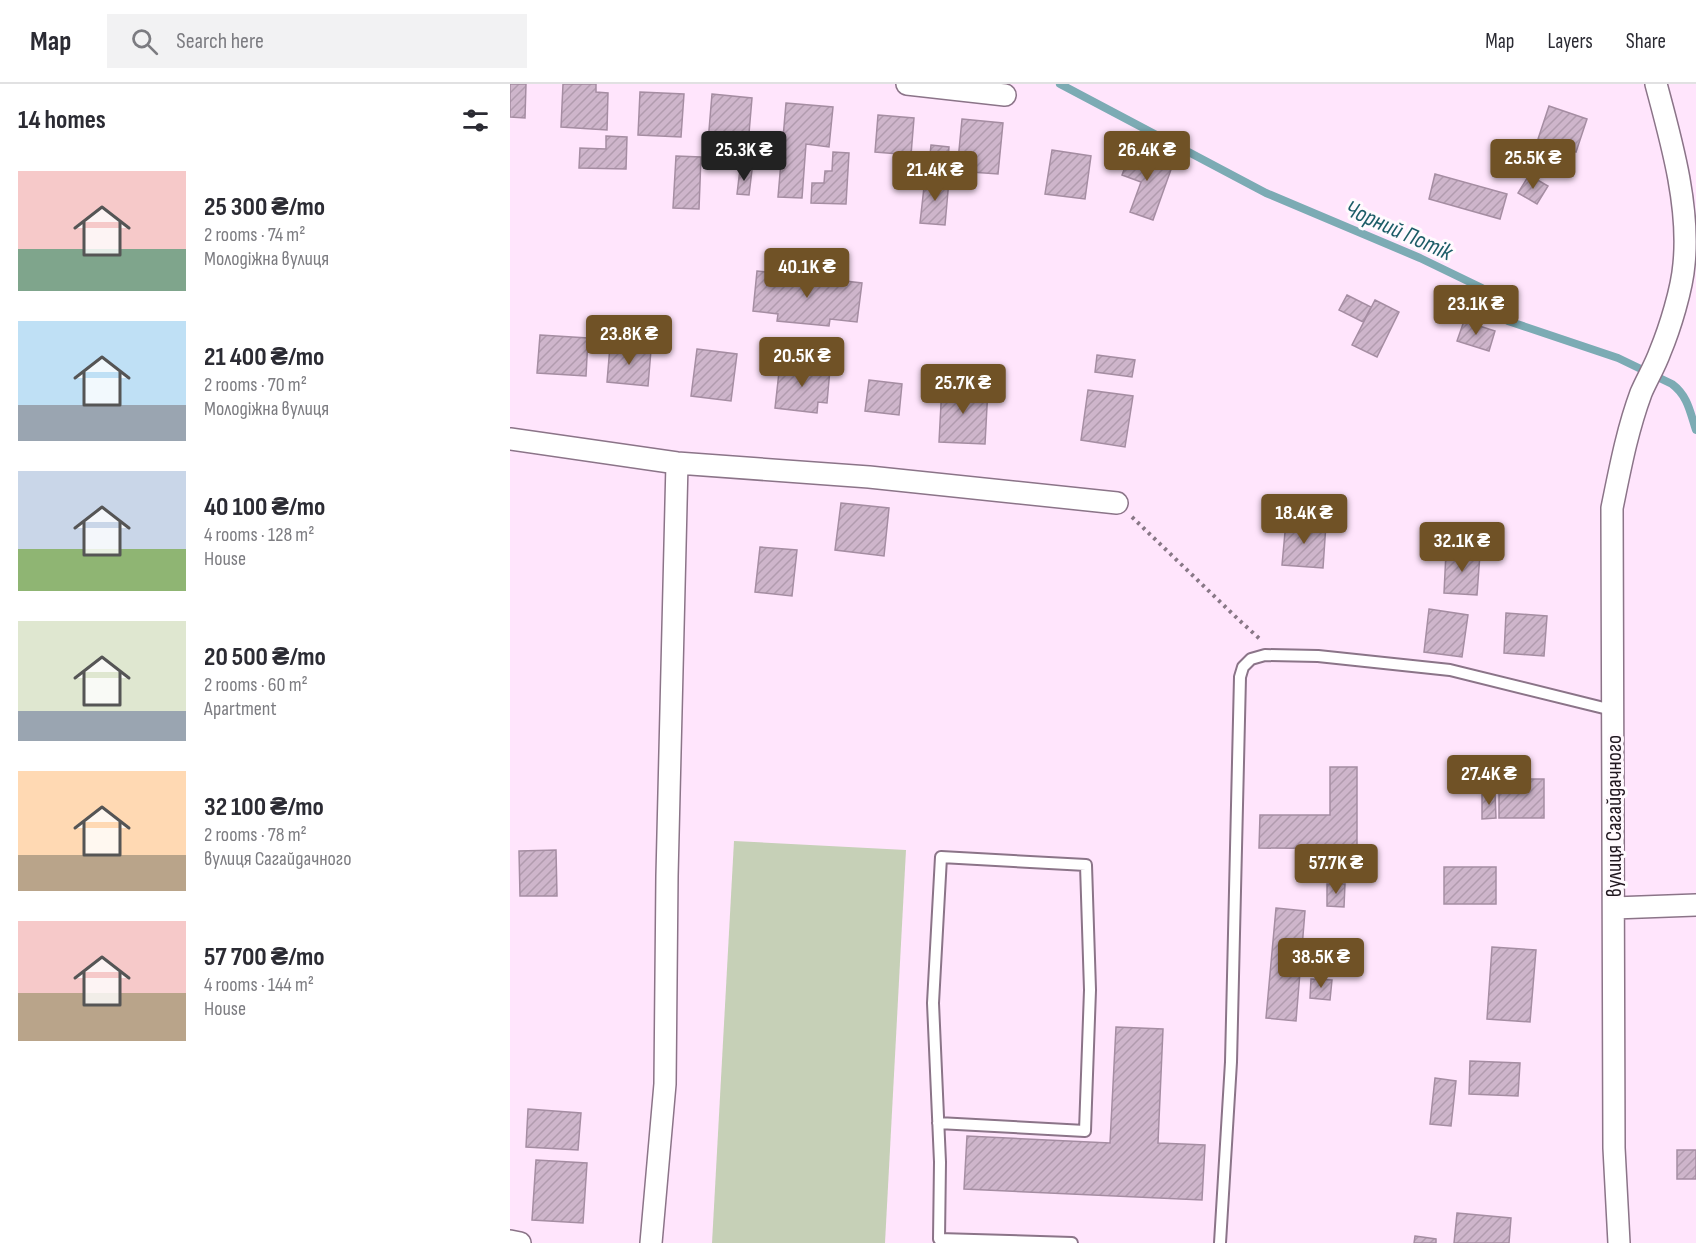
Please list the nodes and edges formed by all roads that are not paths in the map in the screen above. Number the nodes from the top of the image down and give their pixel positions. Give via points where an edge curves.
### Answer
1 (907, 84) edge
2 (1656, 84) edge
3 (1005, 95) dead end
4 (510, 440) edge
5 (677, 463) junction
6 (1118, 503) road end
7 (1612, 710) junction
8 (1696, 905) edge
9 (1614, 908) junction
10 (938, 1123) junction
11 (510, 1241) edge
12 (520, 1243) edge
13 (651, 1243) edge
14 (1072, 1243) edge
15 (1220, 1243) edge
16 (1619, 1243) edge

1 - 3 street
2 - 7 street, вулиця Сагайдачного via 1683,205 1684,264 1661,351 1626,438 1612,508
4 - 5 street
5 - 6 street via 869,477
5 - 13 street via 664,1084
7 - 9 street, вулиця Сагайдачного
7 - 15 lane via 1450,670 1280,655 1251,659 1243,667 1231,1062
8 - 9 street
9 - 16 street, вулиця Сагайдачного via 1614,1148
10 - 10 lane via 933,1003 941,857 1086,865 1090,990 1085,1131
10 - 14 lane via 939,1239
11 - 12 street

